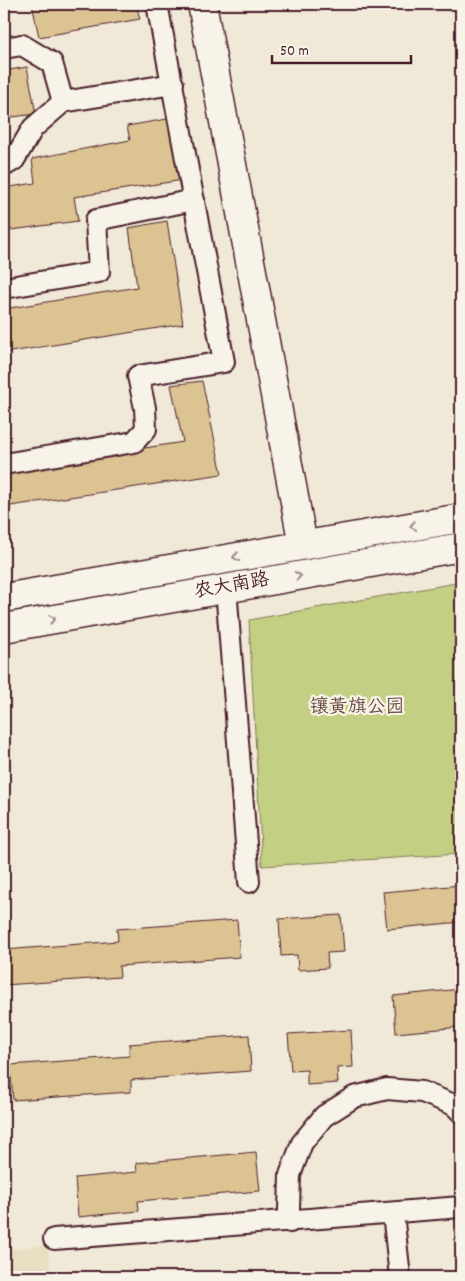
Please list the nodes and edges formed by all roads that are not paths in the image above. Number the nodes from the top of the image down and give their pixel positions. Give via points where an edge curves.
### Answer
1 (157, 4) edge
2 (202, 4) edge
3 (4, 48) edge
4 (173, 84) junction
5 (63, 102) junction
6 (4, 166) edge
7 (194, 200) junction
8 (4, 288) edge
9 (4, 464) edge
10 (461, 518) edge
11 (303, 545) junction
12 (461, 547) edge
13 (226, 588) junction
14 (4, 598) edge
15 (4, 628) edge
16 (249, 882) dead end
17 (461, 1112) edge
18 (461, 1207) edge
19 (393, 1213) junction
20 (290, 1222) junction
21 (54, 1239) dead end
22 (400, 1277) edge

1 - 4 street
2 - 11 main road
3 - 5 street via 22,45 52,63
4 - 5 street
4 - 7 street
5 - 6 street via 33,128 14,160
7 - 8 street via 96,220 99,272
7 - 9 street via 224,362 138,376 146,429 134,442
10 -> 11 main road, 农大南路
11 -> 14 main road, 农大南路
13 -> 12 main road, 农大南路
15 -> 13 main road, 农大南路
13 - 16 street
17 - 20 street via 454,1105 422,1092 387,1089 354,1097 324,1116 302,1142 290,1175
18 - 19 street
19 - 20 street
19 - 22 street
20 - 21 street

